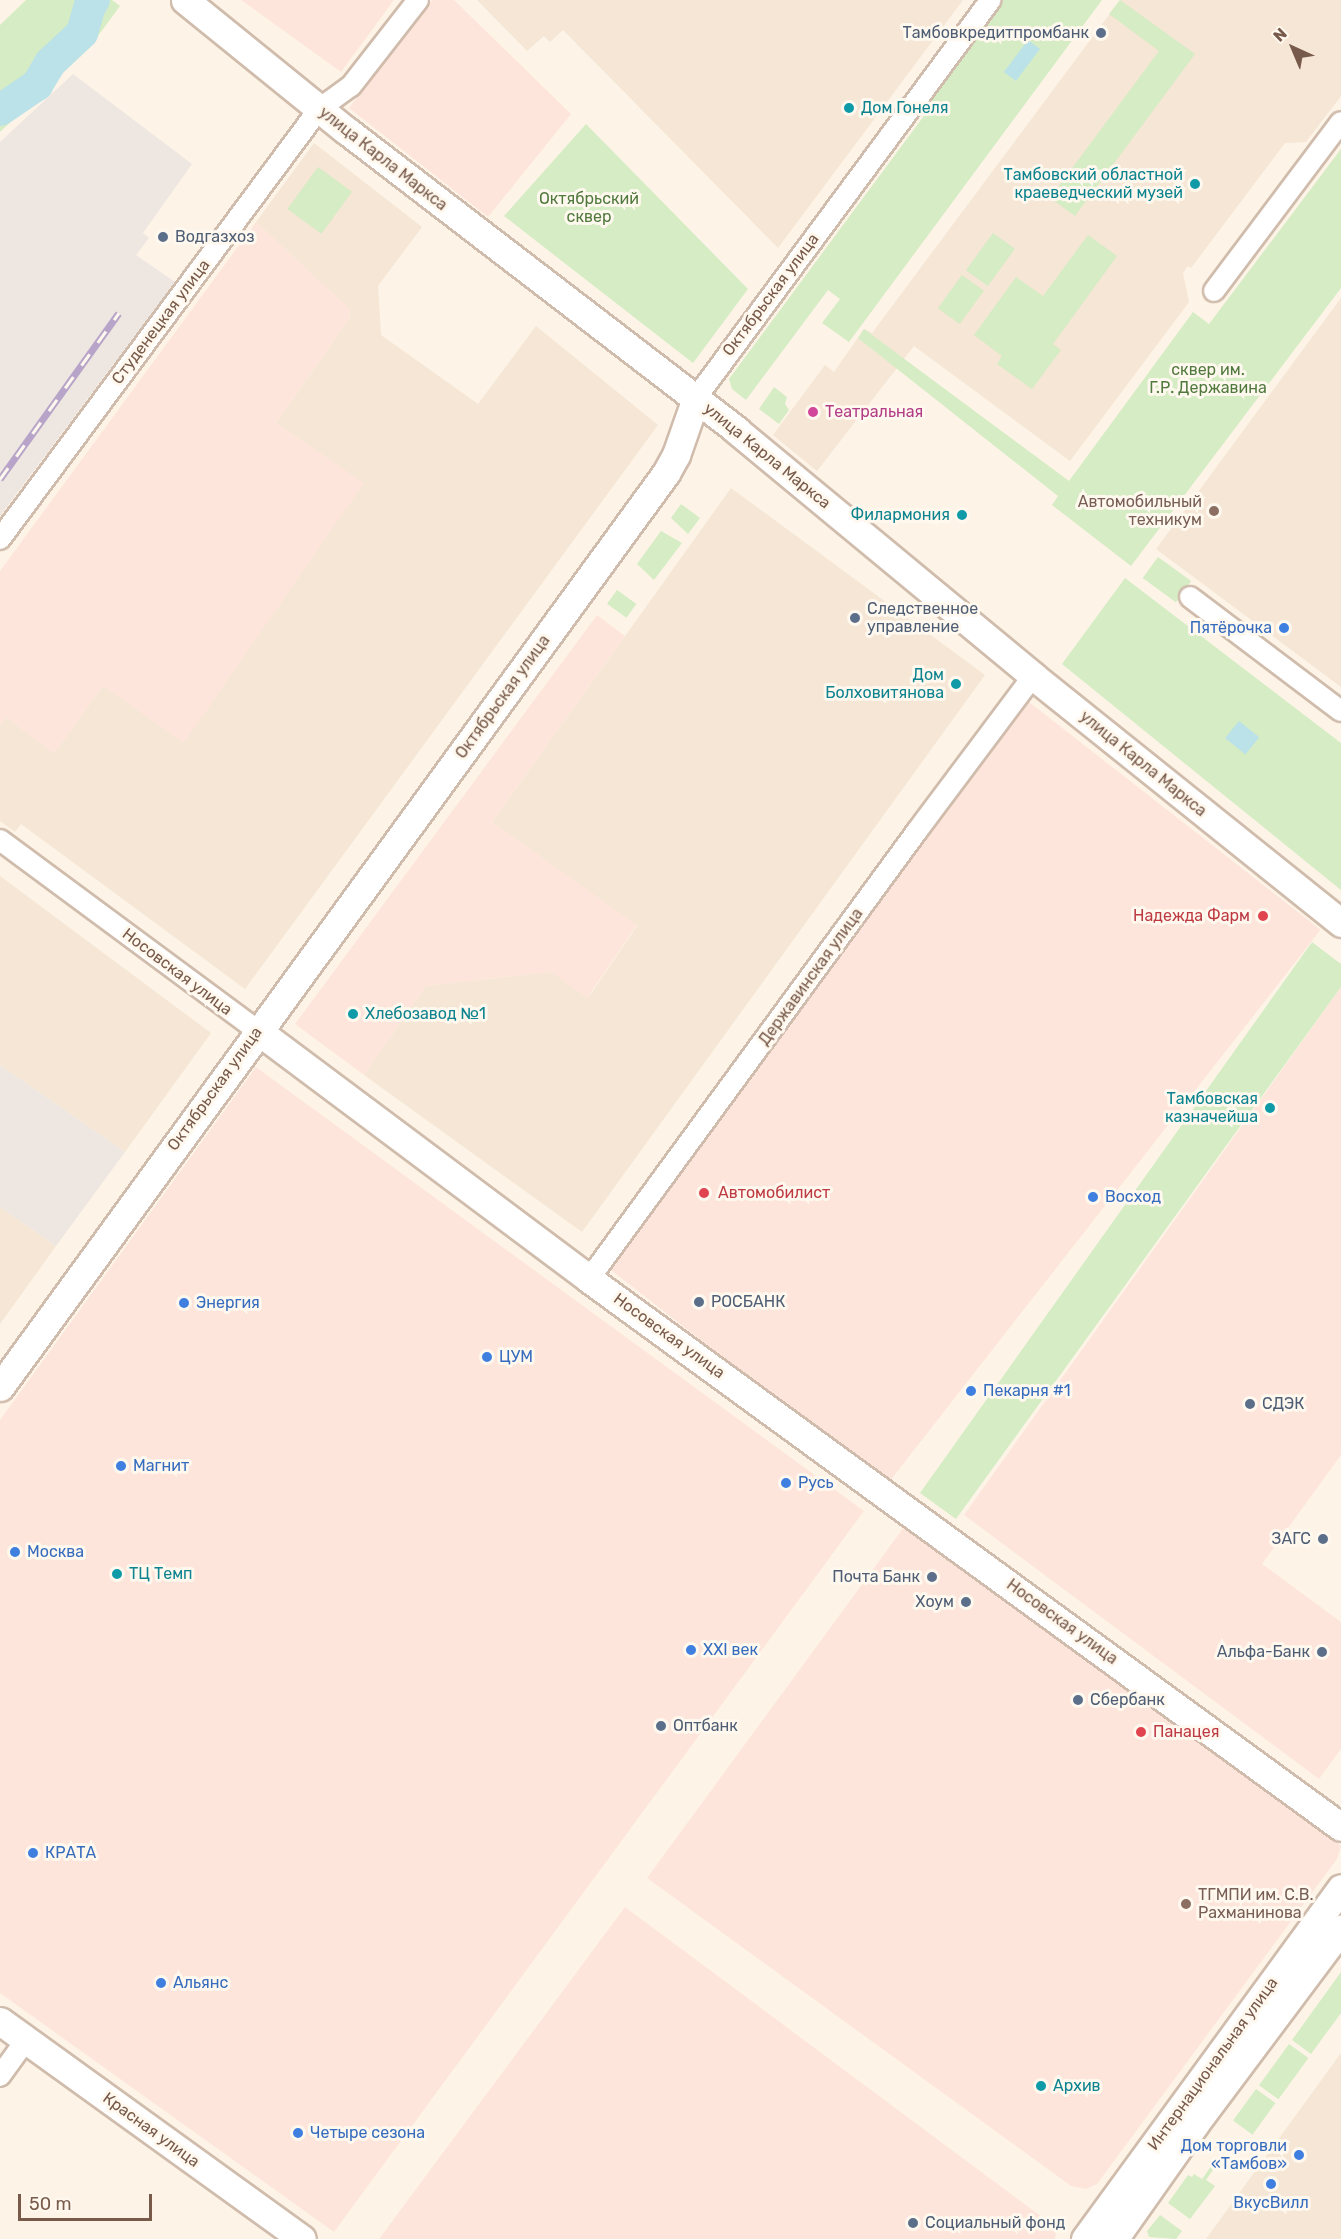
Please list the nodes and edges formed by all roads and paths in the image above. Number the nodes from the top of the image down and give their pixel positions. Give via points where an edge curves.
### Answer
1 (185, 0) edge
2 (418, 0) edge
3 (990, 0) edge
4 (319, 109) junction
5 (1341, 122) edge
6 (1214, 291) dead end
7 (696, 398) junction
8 (0, 539) edge
9 (1190, 597) dead end
10 (1034, 676) junction
11 (1341, 711) edge
12 (0, 840) edge
13 (1341, 923) edge
14 (258, 1031) junction
15 (589, 1279) junction
16 (0, 1387) edge
17 (1341, 1827) edge
18 (1341, 1888) edge
19 (1341, 1929) edge
20 (0, 2020) edge
21 (26, 2040) junction
22 (0, 2076) edge
23 (1101, 2236) edge
24 (302, 2239) edge

1 - 4 main road, улица Карла Маркса
2 - 4 street, Студенецкая улица via 351,86
3 - 7 street, Октябрьская улица
4 - 7 main road, улица Карла Маркса
4 - 8 street, Студенецкая улица
5 - 6 street
7 - 10 main road, улица Карла Маркса
7 - 14 main road, Октябрьская улица via 666,473
9 - 11 street
10 - 13 main road, улица Карла Маркса
10 - 15 street, Державинская улица
12 - 14 street, Носовская улица
14 - 15 main road, Носовская улица
14 - 16 main road, Октябрьская улица
15 - 17 main road, Носовская улица
18 - 23 main road, Интернациональная улица
19 - 23 main road, Интернациональная улица via 1195,2124
20 - 21 main road, Красная улица
21 - 22 street
21 - 24 main road, Красная улица

